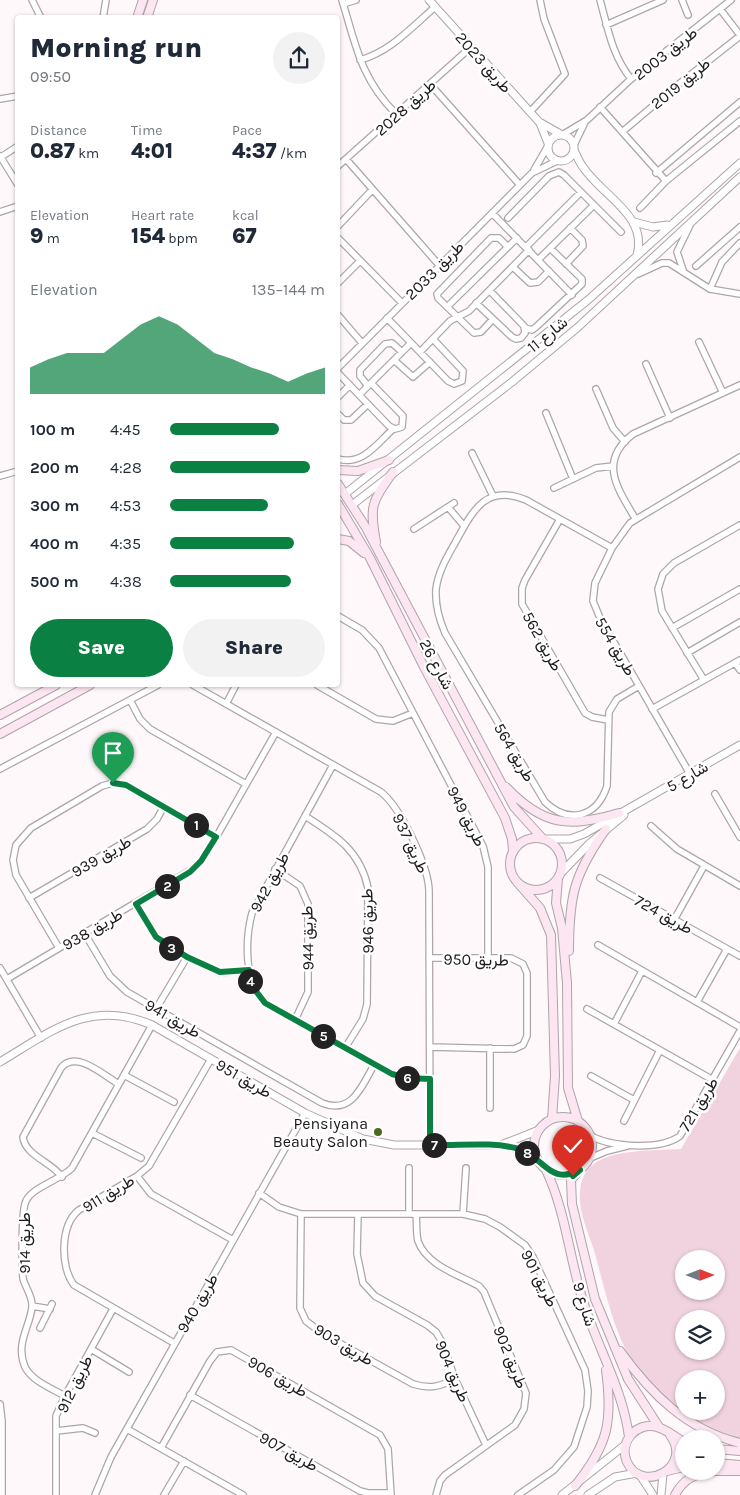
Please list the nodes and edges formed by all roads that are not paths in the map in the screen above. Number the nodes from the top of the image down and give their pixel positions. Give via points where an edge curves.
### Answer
1 (32, 0) edge
2 (106, 0) edge
3 (143, 0) edge
4 (154, 0) edge
5 (356, 0) edge
6 (429, 0) edge
7 (540, 0) edge
8 (600, 0) edge
9 (663, 0) edge
10 (682, 0) edge
11 (731, 0) edge
12 (342, 2) edge
13 (435, 7) junction
14 (720, 9) junction
15 (40, 15) edge
16 (104, 15) edge
17 (138, 15) edge
18 (148, 15) edge
19 (688, 15) dead end
20 (606, 24) junction
21 (740, 36) edge
22 (471, 47) junction
23 (360, 60) junction
24 (632, 79) junction
25 (430, 84) junction
26 (15, 96) edge
27 (0, 98) edge
28 (740, 102) edge
29 (600, 107) junction
30 (530, 112) junction
31 (396, 114) junction
32 (586, 120) junction
33 (740, 121) edge
34 (540, 123) junction
35 (622, 132) junction
36 (562, 134) junction
37 (548, 144) junction
38 (15, 148) edge
39 (574, 148) junction
40 (0, 156) edge
41 (346, 159) junction
42 (559, 161) junction
43 (740, 163) edge
44 (340, 164) edge
45 (583, 168) junction
46 (532, 173) junction
47 (656, 173) junction
48 (740, 177) edge
49 (15, 180) edge
50 (664, 180) junction
51 (520, 185) junction
52 (372, 190) junction
53 (581, 192) junction
54 (594, 205) junction
55 (15, 207) edge
56 (640, 208) dead end
57 (0, 212) edge
58 (492, 212) junction
59 (508, 218) dead end
60 (634, 221) junction
61 (691, 222) junction
62 (340, 224) edge
63 (670, 224) junction
64 (740, 227) edge
65 (570, 228) junction
66 (621, 232) dead end
67 (729, 236) junction
68 (517, 238) junction
69 (340, 240) edge
70 (739, 244) edge
71 (508, 247) junction
72 (550, 248) junction
73 (528, 249) junction
74 (637, 255) junction
75 (538, 260) junction
76 (360, 261) junction
77 (566, 264) junction
78 (439, 265) junction
79 (696, 266) dead end
80 (512, 267) junction
81 (549, 271) junction
82 (684, 272) junction
83 (638, 274) junction
84 (340, 281) edge
85 (710, 288) junction
86 (490, 291) junction
87 (572, 294) junction
88 (740, 294) edge
89 (402, 303) junction
90 (476, 304) junction
91 (447, 307) junction
92 (457, 317) junction
93 (387, 318) junction
94 (493, 319) junction
95 (340, 320) edge
96 (525, 328) junction
97 (433, 339) junction
98 (699, 342) dead end
99 (362, 343) junction
100 (411, 343) junction
101 (402, 352) junction
102 (420, 352) junction
103 (394, 360) junction
104 (430, 362) junction
105 (646, 364) dead end
106 (340, 366) edge
107 (340, 375) edge
108 (370, 385) junction
109 (350, 386) junction
110 (740, 386) edge
111 (596, 389) dead end
112 (723, 393) junction
113 (340, 395) edge
114 (359, 395) junction
115 (368, 404) junction
116 (546, 413) dead end
117 (340, 416) edge
118 (670, 418) junction
119 (393, 429) junction
120 (625, 442) junction
121 (472, 453) dead end
122 (740, 457) edge
123 (340, 459) edge
124 (389, 460) junction
125 (613, 466) junction
126 (340, 470) edge
127 (15, 472) edge
128 (393, 472) junction
129 (0, 476) edge
130 (573, 479) junction
131 (340, 487) edge
132 (554, 488) dead end
133 (345, 494) junction
134 (493, 496) junction
135 (340, 500) edge
136 (352, 505) junction
137 (341, 515) edge
138 (635, 518) junction
139 (560, 519) junction
140 (740, 525) edge
141 (464, 526) junction
142 (414, 528) dead end
143 (340, 539) edge
144 (612, 548) junction
145 (377, 549) junction
146 (370, 558) junction
147 (740, 589) edge
148 (340, 617) edge
149 (740, 622) edge
150 (672, 628) junction
151 (687, 653) junction
152 (738, 661) edge
153 (740, 670) edge
154 (704, 680) junction
155 (639, 686) junction
156 (52, 687) edge
157 (86, 687) edge
158 (154, 687) edge
159 (196, 687) edge
160 (235, 687) edge
161 (320, 687) edge
162 (130, 700) junction
163 (226, 704) junction
164 (652, 709) junction
165 (413, 713) junction
166 (0, 715) edge
167 (608, 720) junction
168 (276, 732) junction
169 (0, 734) edge
170 (740, 745) edge
171 (334, 765) junction
172 (0, 769) edge
173 (690, 774) junction
174 (497, 778) junction
175 (246, 784) junction
176 (715, 794) dead end
177 (164, 806) junction
178 (634, 807) junction
179 (618, 814) junction
180 (305, 816) junction
181 (651, 826) dead end
182 (606, 829) junction
183 (216, 837) junction
184 (740, 837) edge
185 (544, 839) junction
186 (513, 851) junction
187 (704, 866) junction
188 (275, 869) junction
189 (558, 876) junction
190 (600, 878) dead end
191 (517, 882) junction
192 (740, 886) edge
193 (29, 898) junction
194 (136, 904) junction
195 (674, 920) junction
196 (85, 934) junction
197 (598, 946) dead end
198 (59, 948) junction
199 (727, 949) junction
200 (740, 956) edge
201 (187, 957) junction
202 (430, 958) junction
203 (488, 958) junction
204 (0, 968) edge
205 (249, 970) junction
206 (642, 971) junction
207 (7, 979) junction
208 (567, 983) junction
209 (697, 1002) junction
210 (156, 1009) junction
211 (587, 1009) dead end
212 (295, 1020) junction
213 (614, 1024) junction
214 (152, 1025) junction
215 (740, 1026) edge
216 (740, 1031) edge
217 (41, 1038) junction
218 (430, 1047) junction
219 (345, 1048) junction
220 (490, 1048) junction
221 (660, 1050) junction
222 (211, 1059) junction
223 (0, 1062) edge
224 (374, 1065) junction
225 (124, 1075) junction
226 (591, 1076) dead end
227 (430, 1079) junction
228 (713, 1080) junction
229 (119, 1084) junction
230 (634, 1100) junction
231 (174, 1102) dead end
232 (490, 1108) dead end
233 (305, 1113) junction
234 (552, 1119) junction
235 (624, 1120) dead end
236 (578, 1121) junction
237 (539, 1130) junction
238 (92, 1133) junction
239 (589, 1135) junction
240 (430, 1145) junction
241 (500, 1145) junction
242 (634, 1145) junction
243 (141, 1158) dead end
244 (537, 1158) junction
245 (588, 1159) junction
246 (408, 1168) dead end
247 (466, 1168) dead end
248 (545, 1168) junction
249 (580, 1170) junction
250 (137, 1176) junction
251 (62, 1177) junction
252 (260, 1193) junction
253 (301, 1214) junction
254 (358, 1214) junction
255 (409, 1214) junction
256 (416, 1214) junction
257 (463, 1214) junction
258 (233, 1240) junction
259 (32, 1306) junction
260 (114, 1309) junction
261 (40, 1328) dead end
262 (613, 1340) junction
263 (174, 1343) junction
264 (91, 1349) junction
265 (605, 1360) junction
266 (129, 1372) dead end
267 (455, 1379) junction
268 (190, 1395) junction
269 (65, 1396) junction
270 (0, 1404) edge
271 (659, 1427) junction
272 (127, 1429) junction
273 (56, 1431) junction
274 (95, 1432) dead end
275 (670, 1435) junction
276 (675, 1438) edge
277 (627, 1441) junction
278 (740, 1443) edge
279 (486, 1445) junction
280 (161, 1448) junction
281 (725, 1450) edge
282 (740, 1451) edge
283 (184, 1461) junction
284 (725, 1464) edge
285 (1, 1465) edge
286 (740, 1465) edge
287 (675, 1470) edge
288 (725, 1471) edge
289 (740, 1471) edge
290 (665, 1473) junction
291 (638, 1474) junction
292 (687, 1480) edge
293 (575, 1486) junction
294 (391, 1494) edge
295 (2, 1495) edge
296 (56, 1495) edge
297 (95, 1495) edge
298 (164, 1495) edge
299 (243, 1495) edge
300 (436, 1495) edge
301 (518, 1495) edge
302 (562, 1495) edge
303 (588, 1495) edge
304 (653, 1495) edge
305 (661, 1495) edge
306 (675, 1495) edge

1 - 15 street
2 - 16 street
3 - 17 main road
4 - 18 main road
5 - 12 street
6 - 13 street, طريق 2023
7 - 30 street via 565,74
8 - 20 street
9 - 20 street
10 - 19 street
11 - 14 street, طريق 2003
12 - 23 street
13 - 22 street, طريق 2023
13 - 23 street via 390,46
14 - 21 street
14 - 24 street, طريق 2003
20 - 24 street via 611,46
21 - 35 street, طريق 2019
22 - 25 street, طريق 2028
22 - 30 street, طريق 2023
23 - 31 street via 374,89
24 - 29 street, طريق 2003
25 - 31 street, طريق 2028
25 - 51 street
26 - 27 street
28 - 47 street
29 - 32 street, طريق 2003
29 - 35 street
30 - 34 street, طريق 2023
31 - 41 street, طريق 2028
32 - 36 street
32 - 39 street
33 - 50 street
34 - 36 street, طريق 2023
34 - 37 street, طريق 2023
35 - 47 street
36 - 37 street
36 - 39 street via 571,139
37 - 42 street via 550,156
37 - 46 street, طريق 2033
38 - 40 street
39 - 42 street via 570,158
39 - 45 street
40 - 49 street
41 - 44 street, طريق 2028
41 - 52 street
42 - 45 street
42 - 46 street, طريق 2033
43 - 63 street, شارع 11
45 - 60 street
46 - 51 street, طريق 2033
47 - 50 street
48 - 61 street, شارع 11
50 - 56 street
51 - 58 street, طريق 2033
52 - 62 street
52 - 78 street
53 - 54 street
53 - 59 street via 564,175 554,173
53 - 73 street
54 - 65 street
54 - 66 street
55 - 57 street
58 - 68 street
58 - 78 street, طريق 2033
60 - 63 street via 653,227
60 - 74 street via 640,240
61 - 82 street via 677,252
61 - 83 street, شارع 11
63 - 74 street, شارع 11
64 - 67 street
65 - 72 street
65 - 77 street via 583,244
67 - 70 street
67 - 79 street
68 - 71 street
68 - 73 street
69 - 76 street
70 - 85 street via 722,262
71 - 91 street
71 - 91 street via 499,238 491,238 437,292
72 - 75 street
72 - 77 street
73 - 75 street
73 - 80 street
74 - 124 street, شارع 11 via 567,318
75 - 81 street
76 - 84 street
76 - 89 street
77 - 87 street via 582,281
78 - 89 street, طريق 2033
80 - 81 street via 530,283 538,282
80 - 86 street
81 - 87 street
82 - 83 street via 666,263
82 - 85 street
83 - 128 street, شارع 11 via 512,382
85 - 88 street
86 - 90 street
86 - 96 street
87 - 96 street via 534,329
89 - 93 street, طريق 2033
90 - 92 street
90 - 94 street
91 - 92 street
92 - 94 street via 476,334
92 - 97 street
93 - 99 street, طريق 2033
93 - 100 street
94 - 96 street via 516,339 524,335
95 - 99 street
97 - 102 street
97 - 104 street via 461,368 464,378 458,383 451,383
98 - 112 street
99 - 106 street, طريق 2033
100 - 101 street
100 - 102 street
101 - 103 street
101 - 108 street via 390,342 379,350 360,370 360,376
102 - 104 street
103 - 104 street via 413,377
103 - 108 street
105 - 118 street
107 - 109 street
108 - 114 street
108 - 119 street via 403,416 402,427
109 - 113 street
109 - 114 street
110 - 112 street
111 - 120 street via 613,428
112 - 118 street
114 - 115 street
115 - 117 street via 351,420
115 - 119 street
116 - 130 street
118 - 120 street via 633,434
119 - 123 street via 362,457
120 - 125 street
121 - 134 street
122 - 138 street, طريق 554
124 - 126 main road via 358,471
124 - 133 street, شارع 11
125 - 130 street via 602,466
125 - 138 street via 616,484
127 - 129 street
128 - 136 street, شارع 11
128 - 145 main road via 373,504 371,518
130 - 132 street
131 - 133 main road, شارع 26
133 - 135 main road
133 - 136 main road, شارع 26
134 - 139 street via 515,495
134 - 141 street, طريق 564 via 476,507
136 - 137 main road
136 - 145 main road, شارع 26
137 - 146 main road, شارع 26
138 - 144 street, طريق 554
139 - 144 street
139 - 167 street, طريق 562 via 525,580 522,604 585,713
140 - 150 street via 674,563 663,574 658,589 659,604
141 - 142 street via 451,505
141 - 167 street, طريق 564 via 439,575 436,599 440,622 552,809 566,815 581,815 594,808 604,796 608,774
143 - 146 main road via 349,541
144 - 155 street, طريق 554 via 594,583 593,601
145 - 174 main road, شارع 26
146 - 186 main road, شارع 26 via 505,818
147 - 150 street
148 - 165 street, طريق 949 via 362,630 375,643
149 - 151 street
150 - 151 street
151 - 154 street
152 - 153 street
152 - 154 street
154 - 164 street
155 - 164 street, طريق 554
155 - 167 street, طريق 564 via 617,699
156 - 166 main road
157 - 169 main road
158 - 162 street
159 - 163 street, طريق 937
160 - 163 street
161 - 165 street via 376,719 393,721
162 - 172 street
162 - 175 street via 140,719 150,729
163 - 168 street, طريق 937
164 - 173 street, طريق 554
165 - 203 street, طريق 949 via 485,851 488,867
168 - 171 street, طريق 937
168 - 175 street, طريق 938
170 - 173 street, شارع 5
171 - 180 street, طريق 942
171 - 202 street, طريق 937 via 390,800 421,856 429,884
173 - 178 street, شارع 5
174 - 179 main road via 530,810 552,821 591,822
174 - 185 main road, شارع 26 via 520,815
175 - 183 street, طريق 938
176 - 184 street
177 - 183 street
177 - 193 street, طريق 939 via 158,819 147,830
177 - 193 street via 126,785 109,783 31,828 19,838 13,860 16,875
178 - 179 street, شارع 5
178 - 182 street, شارع 5
179 - 185 street, شارع 5 via 577,837
180 - 188 street, طريق 942
180 - 219 street, طريق 946 via 344,842 363,872 368,888 367,1004 363,1019
181 - 187 street via 674,847
182 - 189 street, شارع 5
182 - 208 main road via 582,864 573,891
183 - 194 street, طريق 938 via 190,872
185 - 186 main road via 523,841
185 - 189 main road via 558,850 562,866
186 - 191 main road via 510,864
187 - 192 street
187 - 195 street
188 - 205 street, طريق 942 via 252,913
188 - 212 street, طريق 944 via 300,886 308,904 308,986
189 - 191 main road via 546,888 538,890
189 - 208 main road via 556,903
190 - 195 street, طريق 724
191 - 234 main road via 540,908 551,935 555,1076
193 - 198 street
194 - 196 street, طريق 938
194 - 201 street via 156,937
195 - 199 street, طريق 724
196 - 198 street, طريق 938
196 - 210 street, طريق 941 via 115,982
197 - 206 street
198 - 207 street, طريق 938
199 - 200 street, طريق 724
199 - 209 street
201 - 205 street via 220,972
201 - 210 street
202 - 203 street, طريق 950
202 - 218 street, طريق 937
203 - 220 street, طريق 950 via 516,960 523,964 527,973 526,1042 514,1049
204 - 207 street
205 - 212 street, طريق 942 via 252,986 261,999
206 - 209 street
206 - 213 street
207 - 217 street
208 - 236 main road via 568,1088
209 - 215 street
210 - 224 street, طريق 941 via 329,1105 343,1105 355,1098
211 - 213 street
212 - 219 street, طريق 942
213 - 221 street
214 - 217 street, طريق 951 via 116,1014 93,1014
214 - 222 street, طريق 951
214 - 225 street, طريق 914
216 - 228 street, طريق 721
217 - 223 street, طريق 951
218 - 220 street, طريق 950
218 - 227 street, طريق 937
219 - 224 street, طريق 942
220 - 232 street
221 - 228 street
221 - 230 street
222 - 233 street, طريق 951
222 - 250 street, طريق 911 via 152,1161
224 - 227 street, طريق 942 via 402,1077
225 - 229 street, طريق 914
225 - 231 street
226 - 230 street
227 - 240 street, طريق 937
228 - 242 street, طريق 721 via 680,1136 667,1143
229 - 238 street, طريق 914
229 - 251 street via 78,1061 68,1062 61,1068 23,1138 26,1148 53,1166
230 - 235 street
233 - 240 street, طريق 951 via 363,1139 394,1145
233 - 252 street, طريق 940
234 - 236 main road via 566,1117
234 - 237 main road
236 - 239 main road
237 - 241 street, طريق 951
237 - 244 main road via 534,1144
238 - 243 street
238 - 251 street, طريق 914 via 72,1168
239 - 242 street, طريق 721 via 604,1142
239 - 245 main road via 592,1147
240 - 241 street, طريق 951
241 - 244 street, طريق 951
242 - 245 street, طريق 721
244 - 248 main road
245 - 249 main road
246 - 255 street
247 - 257 street
248 - 249 main road via 566,1175
248 - 265 main road, شارع 9 via 556,1192 583,1303
249 - 262 main road, شارع 9 via 571,1180 572,1204 595,1299
250 - 258 street via 151,1194
250 - 260 street, طريق 911 via 79,1210 66,1230 65,1265 70,1281
251 - 259 street, طريق 914 via 30,1195 25,1203 23,1276
252 - 253 street, طريق 901 via 279,1207
252 - 258 street, طريق 940
253 - 254 street, طريق 901
253 - 267 street, طريق 903 via 300,1308 306,1321 323,1334 413,1384 438,1388
254 - 255 street, طريق 901
254 - 267 street, طريق 904 via 357,1254 363,1283 375,1296 436,1332
255 - 256 street, طريق 901
256 - 257 street, طريق 901
256 - 279 street, طريق 902 via 418,1240 425,1254 484,1292 525,1387 524,1409 515,1425
257 - 301 street, طريق 901 via 493,1223 529,1251 584,1370 588,1391 586,1407 574,1447 554,1470
258 - 263 street, طريق 940
259 - 261 street via 51,1306
259 - 269 street via 22,1339 24,1365 35,1379
260 - 263 street, طريق 911
260 - 264 street, طريق 912
262 - 271 main road, شارع 9 via 628,1378
262 - 278 main road via 648,1386 676,1412 717,1437
263 - 272 street, طريق 940
264 - 266 street
264 - 269 street, طريق 912
265 - 277 main road, شارع 9 via 624,1412
265 - 293 main road via 609,1396 607,1426 595,1460
267 - 279 street, طريق 904
268 - 280 street, طريق 906
268 - 294 street, طريق 907 via 360,1491
268 - 294 street, طريق 906 via 218,1352 237,1352 380,1436 388,1450
269 - 273 street, طريق 912 via 56,1416
270 - 285 street
271 - 275 main road
271 - 277 main road via 642,1427
272 - 280 street
272 - 297 street, طريق 940
273 - 274 street via 83,1428
273 - 296 street, طريق 912
275 - 276 main road
275 - 290 main road via 676,1451 673,1464
277 - 291 main road via 628,1463
277 - 293 street
279 - 300 street, طريق 902 via 445,1474
280 - 283 street
281 - 282 main road
283 - 298 street
283 - 299 street
284 - 286 main road
285 - 295 street
287 - 290 main road
288 - 289 main road
290 - 291 main road via 654,1477
290 - 305 street
291 - 303 street via 615,1477
291 - 304 street
292 - 306 main road
293 - 302 street

